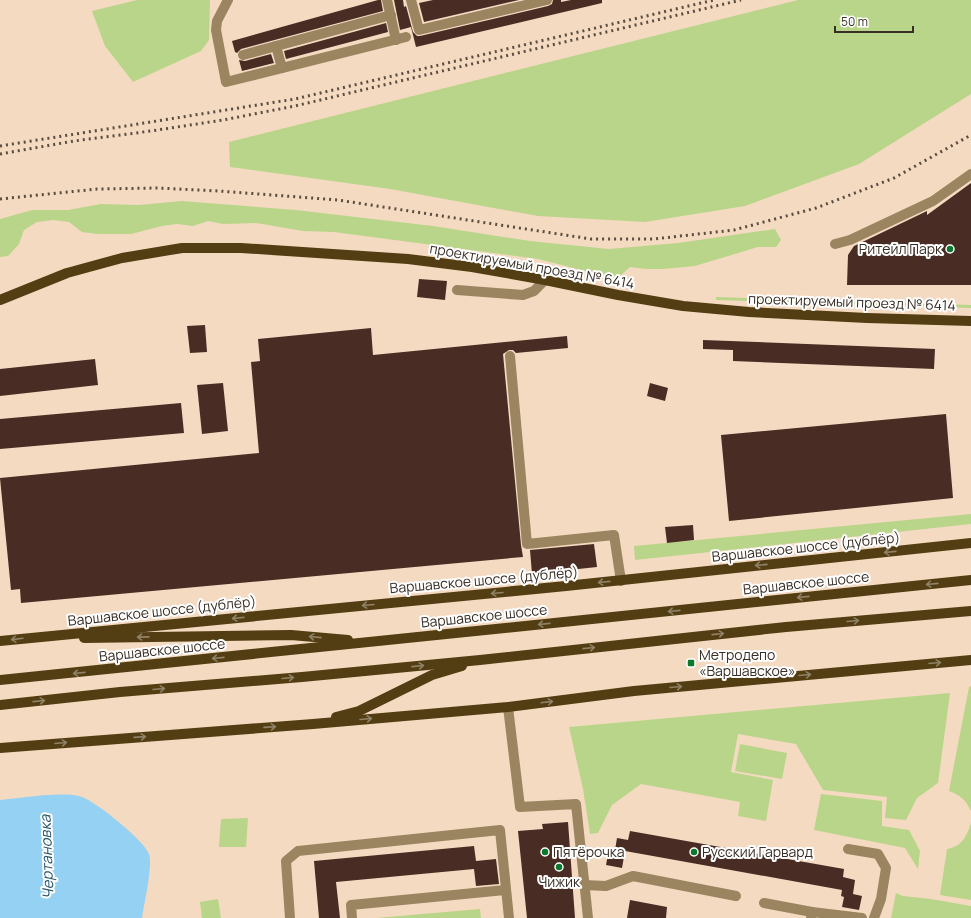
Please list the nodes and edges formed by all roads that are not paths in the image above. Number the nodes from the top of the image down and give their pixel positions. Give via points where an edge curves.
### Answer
1 (228, 0) edge
2 (387, 0) edge
3 (548, 0) edge
4 (414, 1) edge
5 (391, 15) junction
6 (276, 46) junction
7 (243, 55) dead end
8 (282, 68) junction
9 (971, 174) edge
10 (835, 244) dead end
11 (545, 280) junction
12 (457, 290) dead end
13 (0, 300) edge
14 (971, 321) edge
15 (510, 356) dead end
16 (971, 543) edge
17 (971, 580) edge
18 (621, 581) junction
19 (968, 612) edge
20 (33, 638) junction
21 (0, 641) edge
22 (368, 642) junction
23 (480, 660) junction
24 (971, 660) edge
25 (0, 680) edge
26 (0, 705) edge
27 (508, 707) junction
28 (313, 724) junction
29 (3, 748) edge
30 (848, 849) dead end
31 (584, 885) junction
32 (505, 890) junction
33 (736, 896) dead end
34 (764, 903) dead end
35 (812, 915) edge
36 (290, 918) edge
37 (352, 918) edge
38 (509, 918) edge
39 (588, 918) edge
40 (862, 918) edge
41 (874, 918) edge

1 - 8 street via 217,21 216,30 226,82
2 - 5 street
3 - 4 street via 419,30
5 - 6 street
5 - 8 street via 401,38
6 - 7 street
6 - 8 street
9 - 10 street via 933,201 850,240
11 - 12 street via 534,291 523,295
11 - 13 main road, проектируемый проезд № 6414 via 408,259 241,248 182,248 122,258 67,273
11 - 14 main road, проектируемый проезд № 6414 via 625,297 741,312
15 - 18 street via 527,544 614,535
16 -> 18 main road, Варшавское шоссе (дублёр)
17 -> 22 main road, Варшавское шоссе
18 -> 20 main road, Варшавское шоссе (дублёр)
23 -> 19 main road via 786,627
20 -> 21 main road, Варшавское шоссе (дублёр)
22 -> 20 main road via 291,634
22 -> 25 main road, Варшавское шоссе
26 -> 23 main road
23 - 28 main road via 432,675 359,711
27 -> 24 main road via 642,690
28 -> 27 main road
27 - 31 street via 520,807 576,804
29 -> 28 main road
30 - 41 street via 878,854 886,868 881,899
31 - 33 street via 606,886 633,876
31 - 39 street
32 - 36 street via 500,830 298,851 286,861
32 - 37 street via 351,905
32 - 38 street
34 - 35 street
35 - 40 street

